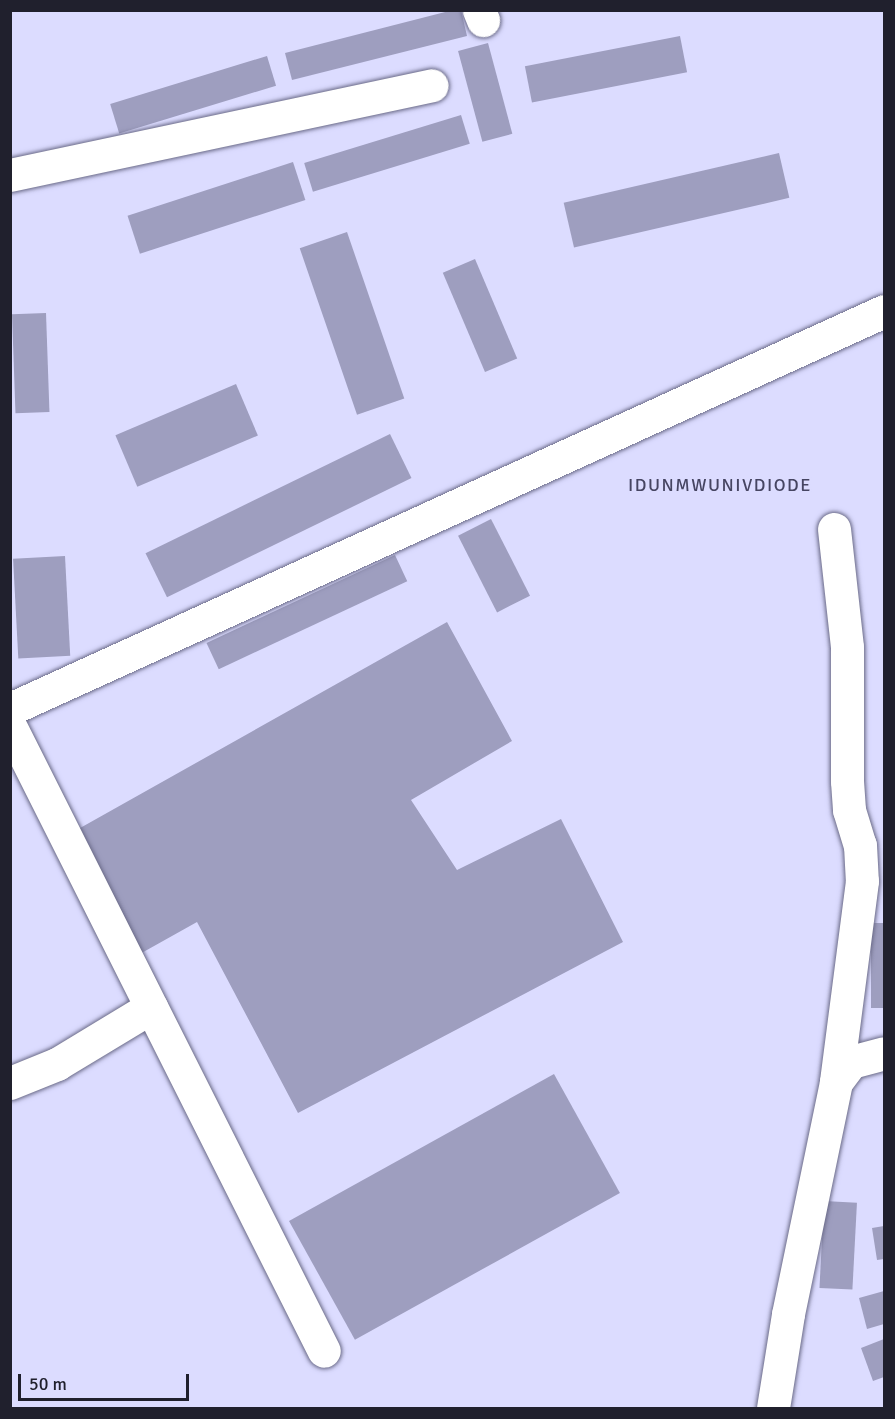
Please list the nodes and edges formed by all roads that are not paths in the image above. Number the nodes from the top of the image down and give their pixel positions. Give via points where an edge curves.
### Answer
1 (432, 85) dead end
2 (10, 175) edge
3 (885, 311) edge
4 (834, 529) dead end
5 (10, 709) edge
6 (10, 726) edge
7 (151, 1007) junction
8 (885, 1053) edge
9 (836, 1082) junction
10 (10, 1083) edge
11 (324, 1351) dead end
12 (773, 1408) edge

1 - 2 street
3 - 5 street
4 - 9 street via 847,647 849,810 860,845 862,881
6 - 7 street
7 - 10 street via 57,1064
7 - 11 street
8 - 9 street via 851,1062
9 - 12 street via 788,1314

